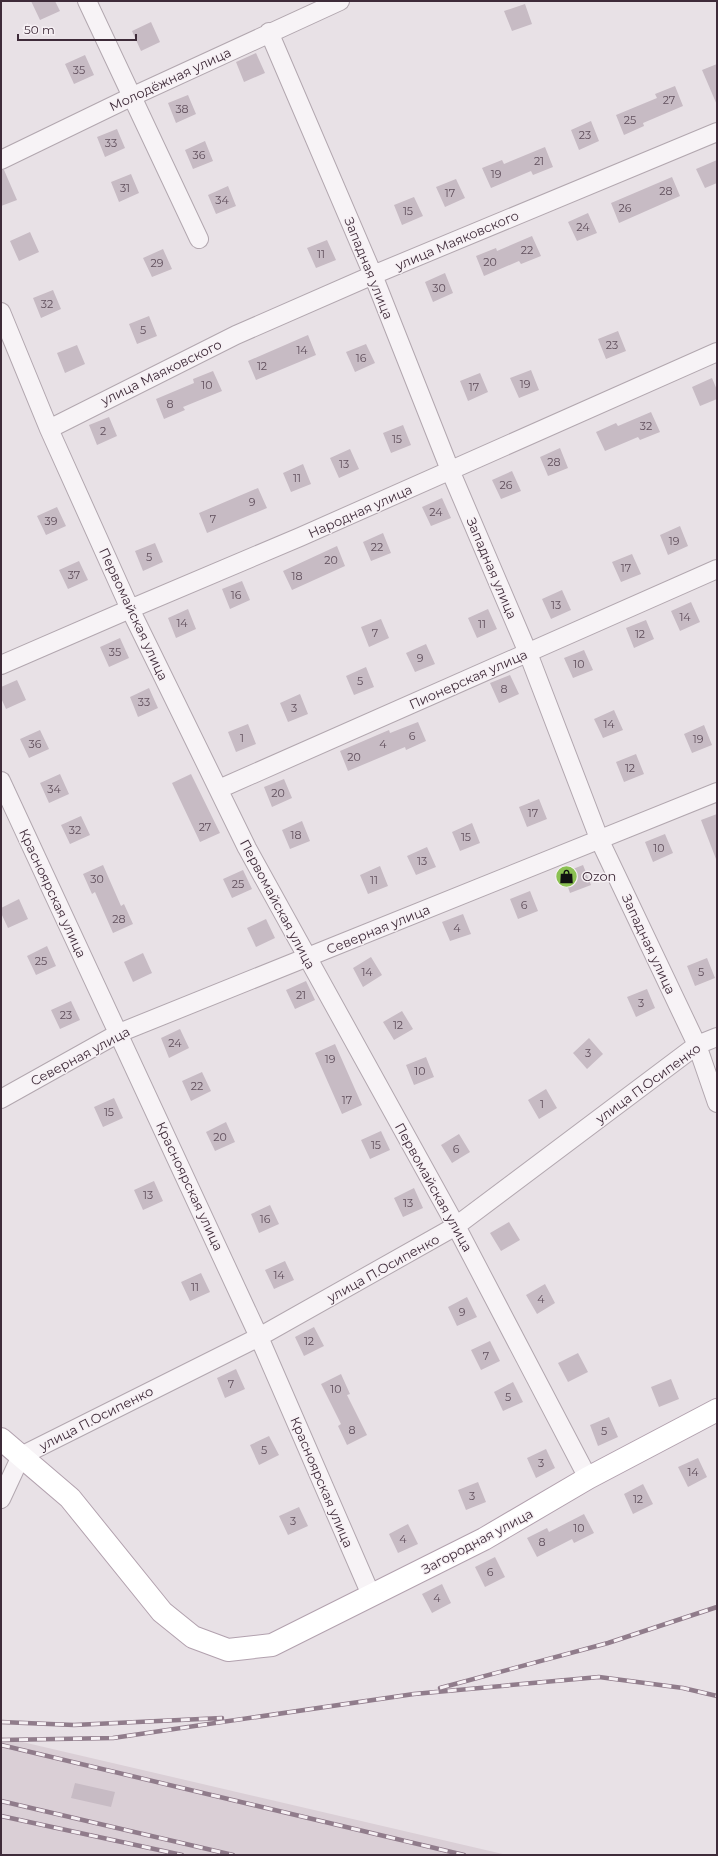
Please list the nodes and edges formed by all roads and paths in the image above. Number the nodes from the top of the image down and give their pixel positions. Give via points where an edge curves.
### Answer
1 (87, 1) edge
2 (340, 1) edge
3 (269, 32) junction
4 (131, 97) junction
5 (717, 132) edge
6 (1, 160) edge
7 (199, 239) dead end
8 (373, 275) junction
9 (1, 312) edge
10 (717, 352) edge
11 (49, 429) junction
12 (450, 470) junction
13 (717, 569) edge
14 (130, 609) junction
15 (528, 653) junction
16 (1, 665) edge
17 (1, 781) edge
18 (219, 789) junction
19 (717, 792) edge
20 (600, 841) junction
21 (307, 957) junction
22 (119, 1034) junction
23 (717, 1037) edge
24 (697, 1045) junction
25 (1, 1099) edge
26 (717, 1103) edge
27 (456, 1226) junction
28 (259, 1337) junction
29 (717, 1410) edge
30 (1, 1439) edge
31 (21, 1456) junction
32 (588, 1478) junction
33 (1, 1499) edge
34 (371, 1595) junction

1 - 4 street
2 - 3 street, Молодёжная улица
3 - 4 street, Молодёжная улица
3 - 8 street, Западная улица
4 - 6 street, Молодёжная улица
4 - 7 street
5 - 8 street, улица Маяковского
8 - 11 street, улица Маяковского via 236,335
8 - 12 street, Западная улица
9 - 11 street, Первомайская улица
10 - 12 street, Народная улица
11 - 14 street, Первомайская улица
12 - 14 street, Народная улица
12 - 15 street, Западная улица
13 - 15 street, Пионерская улица
14 - 16 street, Народная улица
14 - 18 street, Первомайская улица
15 - 18 street, Пионерская улица
15 - 20 street, Западная улица
17 - 22 street, Красноярская улица
18 - 21 street, Первомайская улица via 247,848
19 - 20 street, Северная улица
20 - 21 street, Северная улица
20 - 24 street, Западная улица
21 - 22 street, Северная улица
21 - 27 street, Первомайская улица
22 - 25 street, Северная улица
22 - 28 street, Красноярская улица
23 - 24 street, улица П.Осипенко
24 - 26 street, Западная улица
24 - 27 street, улица П.Осипенко
27 - 28 street, улица П.Осипенко
27 - 32 street, Первомайская улица
28 - 31 street, улица П.Осипенко
28 - 34 street, Красноярская улица
29 - 32 main road, Загородная улица
30 - 31 main road
31 - 33 street
31 - 34 main road, Загородная улица via 70,1498 162,1612 193,1637 228,1650 272,1645
32 - 34 main road, Загородная улица via 484,1539

